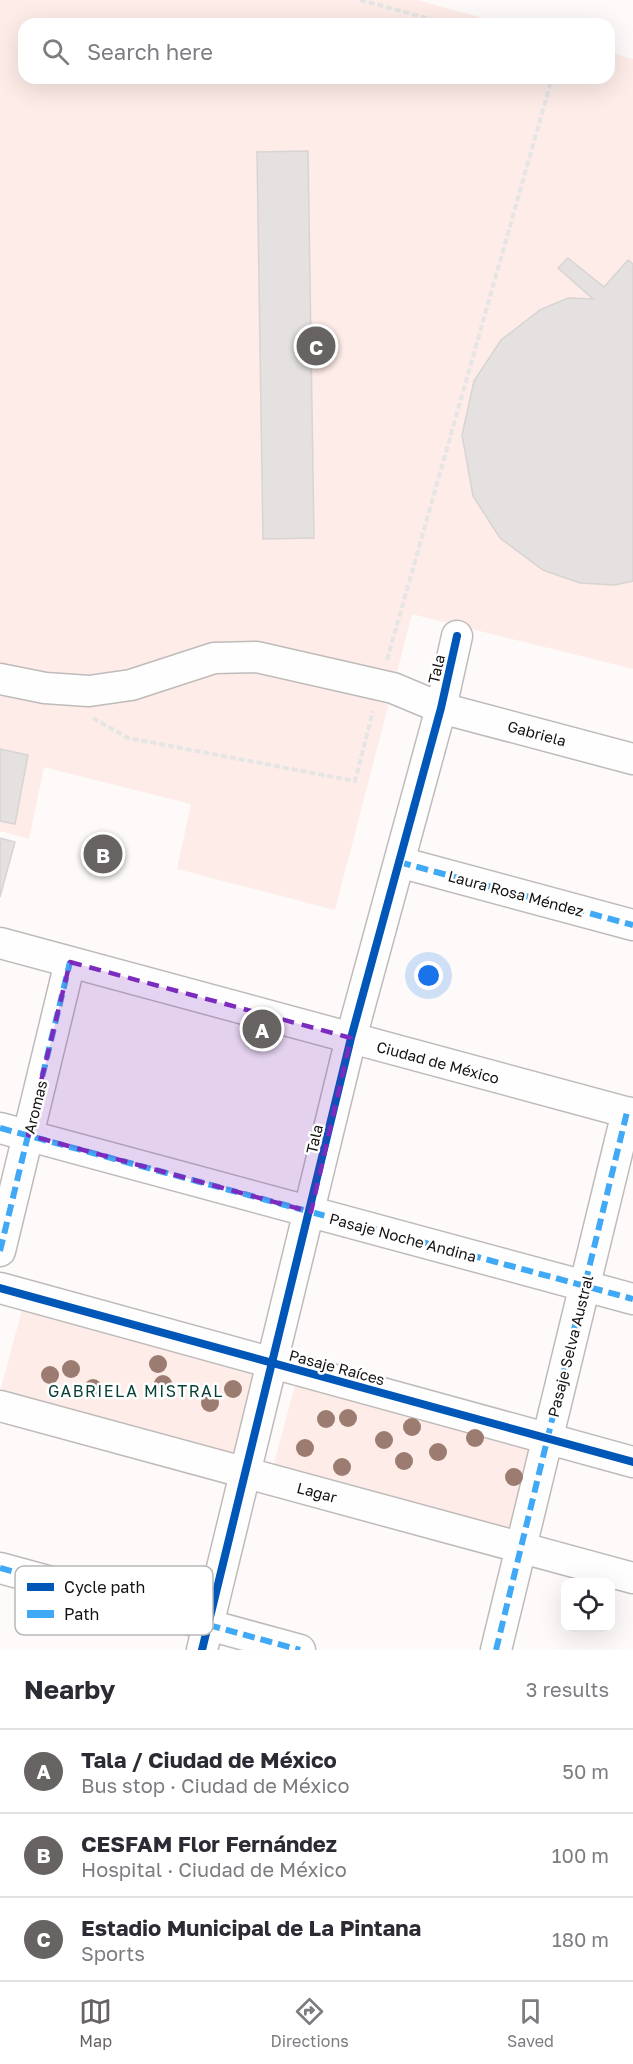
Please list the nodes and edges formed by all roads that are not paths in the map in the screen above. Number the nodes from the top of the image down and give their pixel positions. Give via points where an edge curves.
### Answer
1 (457, 636) dead end
2 (0, 680) edge
3 (441, 708) junction
4 (633, 759) edge
5 (399, 862) junction
6 (633, 925) edge
7 (0, 944) edge
8 (70, 963) junction
9 (351, 1038) junction
10 (630, 1113) edge
11 (14, 1131) edge
12 (311, 1212) junction
13 (0, 1251) edge
14 (585, 1286) junction
15 (0, 1288) edge
16 (633, 1299) edge
17 (273, 1363) junction
18 (0, 1406) edge
19 (547, 1438) junction
20 (633, 1462) edge
21 (246, 1472) junction
22 (521, 1547) junction
23 (0, 1568) edge
24 (15, 1573) edge
25 (633, 1578) edge
26 (213, 1605) edge
27 (205, 1637) edge
28 (300, 1650) edge
29 (496, 1650) edge

1 - 3 street, Tala
2 - 3 street, Gabriela via 67,690 111,689 214,658 243,656 380,684
3 - 4 street, Gabriela
3 - 5 street, Tala
5 - 6 street, Laura Rosa Méndez
5 - 9 street, Tala
7 - 8 street, Ciudad de México
8 - 9 street, Ciudad de México
8 - 11 street, Aromas
9 - 10 street, Ciudad de México
9 - 12 street, Tala
10 - 14 street, Pasaje Selva Austral
11 - 12 street, Pasaje Noche Andina
11 - 13 street, Aromas
12 - 14 street, Pasaje Noche Andina
12 - 17 street, Tala
14 - 16 street, Pasaje Noche Andina
14 - 19 street, Pasaje Selva Austral
15 - 17 street, Pasaje Raíces
17 - 19 street, Pasaje Raíces
17 - 21 street, Tala
18 - 21 street, Lagar
19 - 20 street, Pasaje Raíces
19 - 22 street, Pasaje Selva Austral
21 - 22 street, Lagar
21 - 26 street, Tala
22 - 25 street, Lagar
22 - 29 street, Pasaje Selva Austral
23 - 24 street
27 - 28 street

